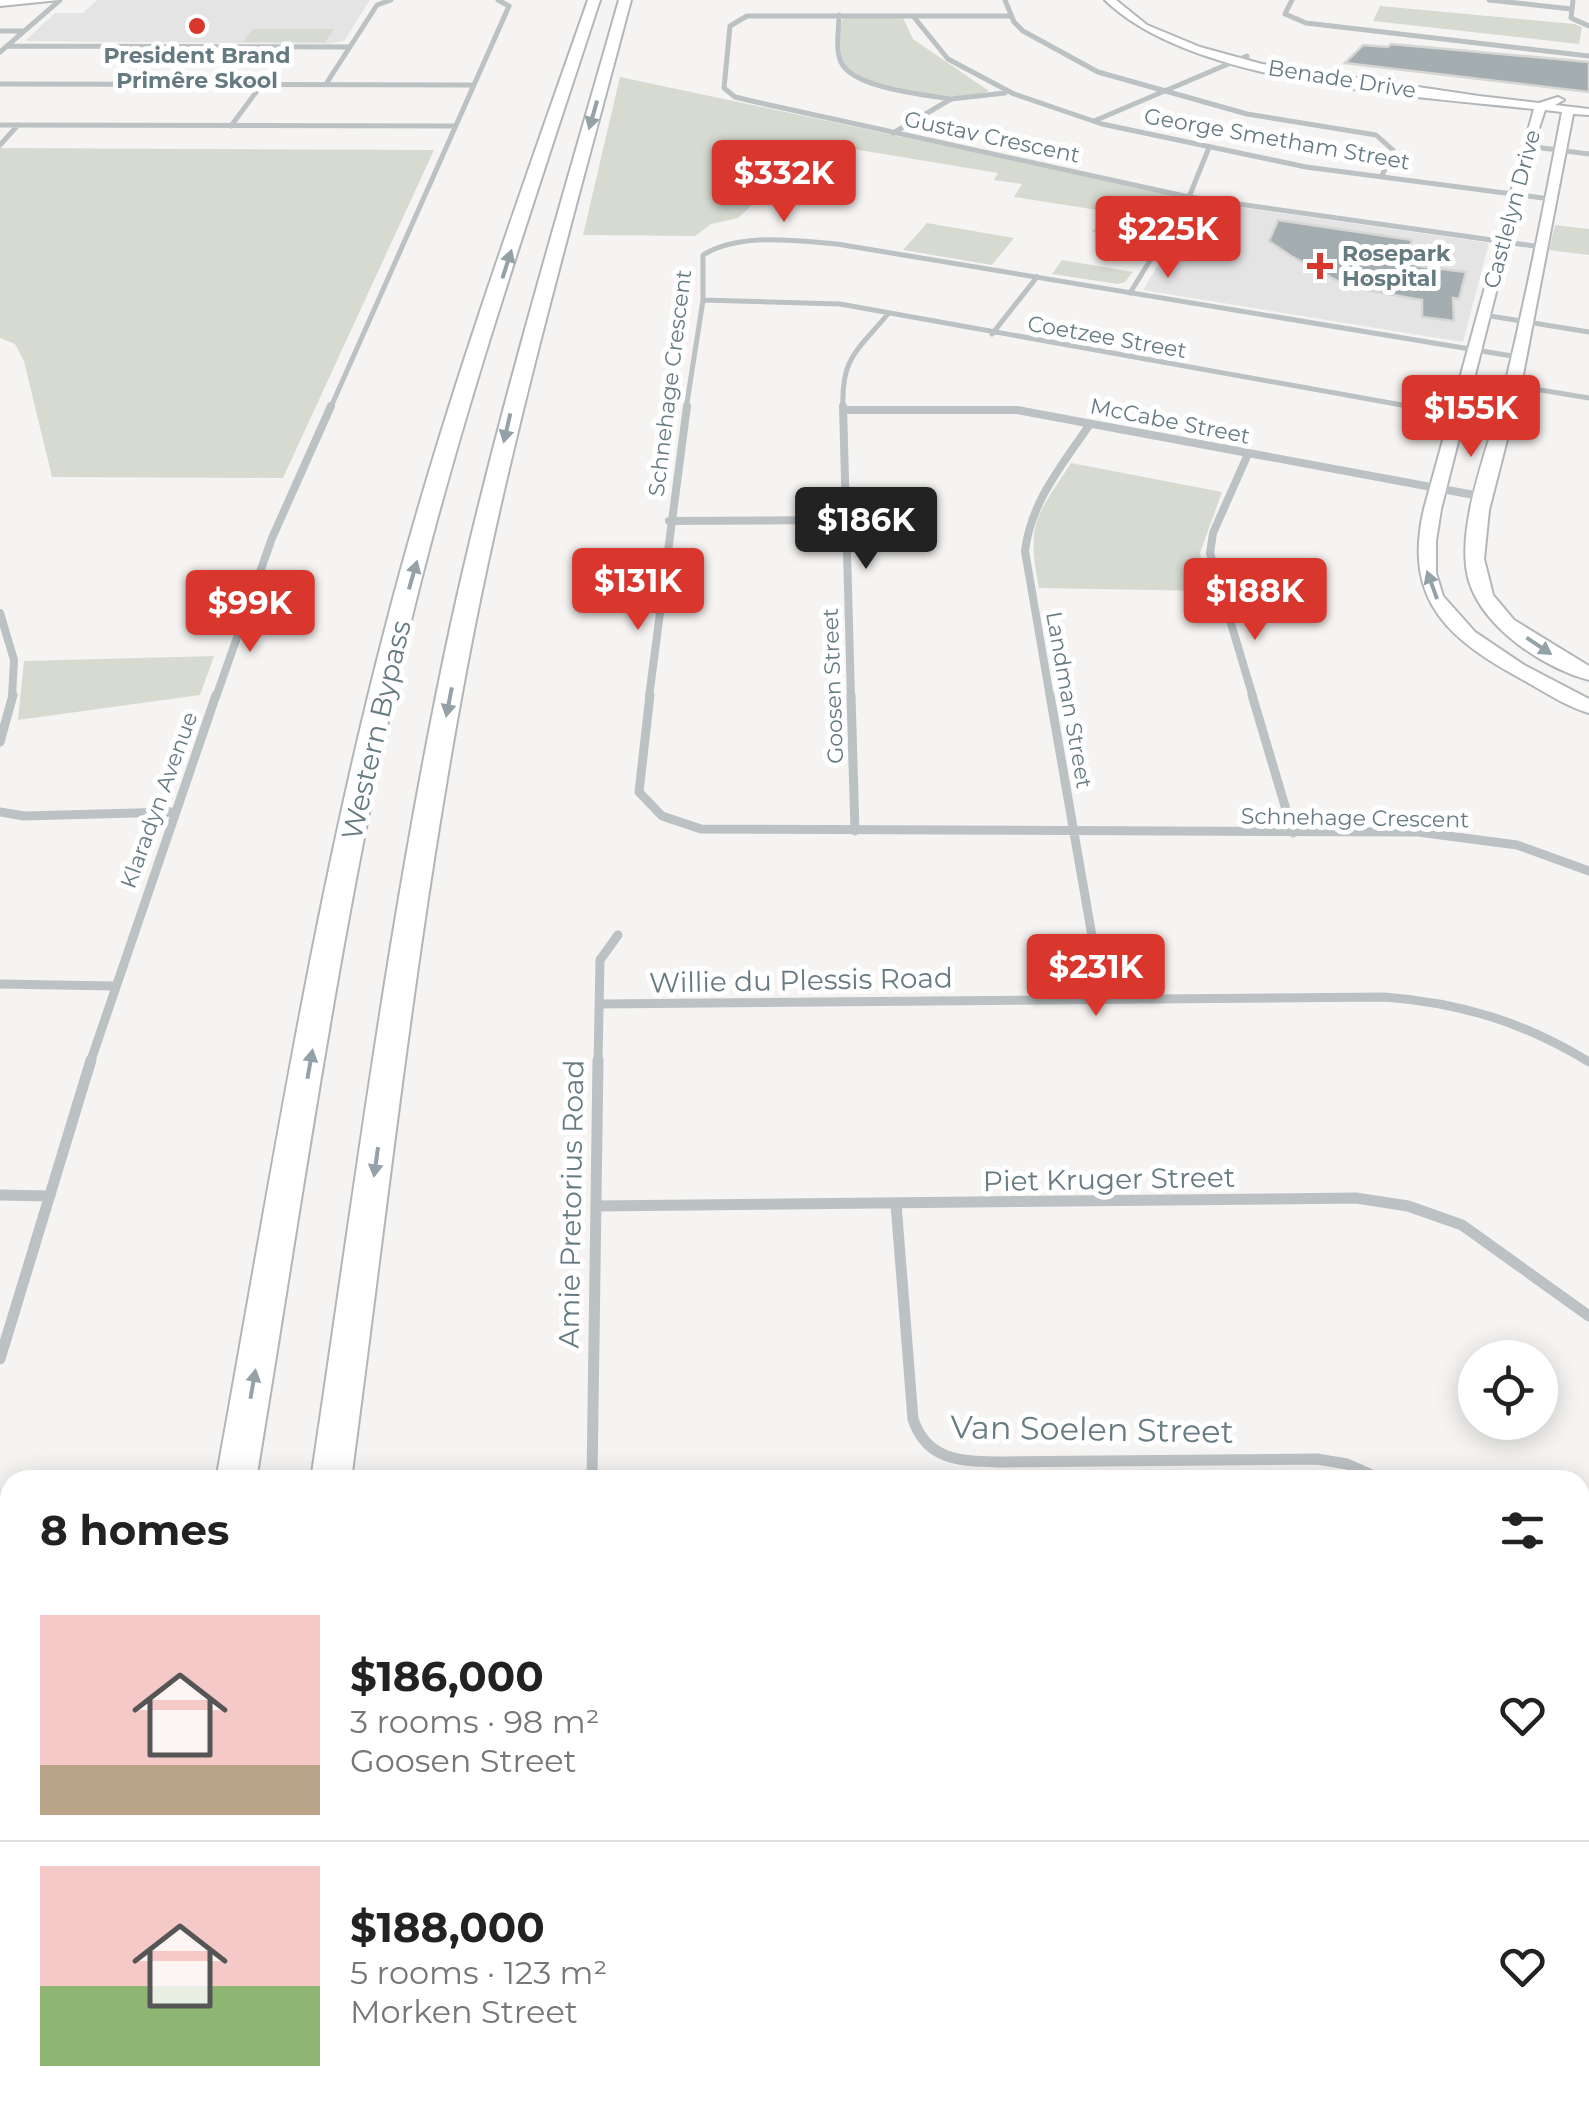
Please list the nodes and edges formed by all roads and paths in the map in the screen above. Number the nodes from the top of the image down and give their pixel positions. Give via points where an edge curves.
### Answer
1 (391, 0) edge
2 (498, 0) edge
3 (594, 0) edge
4 (625, 0) edge
5 (1006, 0) edge
6 (1110, 0) edge
7 (1129, 0) edge
8 (1292, 0) edge
9 (1489, 0) edge
10 (1573, 0) edge
11 (36, 1) edge
12 (56, 2) edge
13 (0, 4) edge
14 (1571, 9) junction
15 (840, 15) junction
16 (913, 16) junction
17 (1010, 16) junction
18 (1589, 26) edge
19 (0, 32) edge
20 (24, 32) junction
21 (1179, 44) junction
22 (7, 46) junction
23 (350, 47) junction
24 (0, 52) edge
25 (1589, 56) edge
26 (1241, 58) junction
27 (1211, 71) junction
28 (1373, 81) junction
29 (0, 84) edge
30 (262, 84) junction
31 (326, 84) junction
32 (472, 84) junction
33 (1161, 92) junction
34 (1006, 93) junction
35 (1468, 97) junction
36 (951, 98) junction
37 (1563, 104) junction
38 (1589, 104) edge
39 (1541, 106) junction
40 (1589, 114) edge
41 (1093, 121) junction
42 (0, 125) edge
43 (18, 125) junction
44 (232, 126) junction
45 (454, 126) junction
46 (1533, 126) junction
47 (1564, 132) junction
48 (893, 133) junction
49 (0, 145) edge
50 (1527, 146) junction
51 (1208, 150) junction
52 (1560, 150) junction
53 (1589, 154) edge
54 (1382, 176) junction
55 (1514, 195) junction
56 (1189, 197) junction
57 (1550, 200) junction
58 (1502, 242) junction
59 (1540, 248) junction
60 (1037, 277) junction
61 (1130, 292) junction
62 (702, 300) junction
63 (887, 315) junction
64 (1484, 315) junction
65 (1525, 322) junction
66 (1589, 332) edge
67 (992, 334) junction
68 (1475, 349) junction
69 (1518, 357) junction
70 (1468, 378) junction
71 (1513, 385) junction
72 (1589, 398) edge
73 (844, 410) junction
74 (1459, 415) junction
75 (1504, 423) junction
76 (1090, 424) junction
77 (1248, 454) junction
78 (1438, 488) junction
79 (1486, 497) junction
80 (846, 520) junction
81 (669, 521) junction
82 (0, 612) edge
83 (1589, 674) edge
84 (1589, 707) edge
85 (0, 742) edge
86 (0, 812) edge
87 (172, 812) junction
88 (855, 831) junction
89 (1075, 833) junction
90 (1293, 833) junction
91 (1589, 872) edge
92 (618, 935) dead end
93 (0, 984) edge
94 (113, 986) junction
95 (1103, 999) junction
96 (600, 1004) junction
97 (1589, 1062) edge
98 (0, 1195) edge
99 (50, 1196) junction
100 (896, 1204) junction
101 (596, 1206) junction
102 (1589, 1316) edge
103 (0, 1359) edge
104 (238, 1470) edge
105 (332, 1470) edge
106 (592, 1470) edge
107 (1360, 1470) edge

1 - 23 street via 377,5
2 - 32 street, Klaradyn Avenue via 509,6
104 -> 3 highway, Western Bypass via 344,871 397,629 460,411
4 -> 105 highway via 512,407 463,626 419,863
5 - 17 street
6 - 21 street, Benade Drive
7 - 26 street, Benade Drive via 1172,30
8 - 25 street via 1285,14 1306,22
9 - 14 street
10 - 14 street
11 - 12 street
11 - 13 street
12 - 20 street
14 - 18 street via 1574,21
15 - 16 street, Gustav Crescent
15 - 36 street via 840,59 851,73
15 - 48 street, Gustav Crescent via 757,15 733,22 724,88 745,100
16 - 17 street, Gustav Crescent
16 - 34 street, George Smetham Street via 932,44
17 - 33 street via 1024,31 1098,72
19 - 20 street
20 - 22 street
21 - 26 street, Benade Drive
21 - 27 street via 1210,63
22 - 23 street
22 - 24 street
23 - 31 street
26 - 27 street
26 - 28 street, Benade Drive
27 - 33 street
28 - 35 street, Benade Drive
28 - 37 street, Benade Drive
29 - 30 street
30 - 31 street
30 - 44 street
31 - 32 street
32 - 45 street, Klaradyn Avenue
33 - 41 street
33 - 54 street via 1247,114 1376,134 1393,150
34 - 36 street
34 - 41 street, George Smetham Street
35 - 39 street, Benade Drive
35 - 46 street via 1520,110
36 - 48 street
37 - 38 street, Benade Drive
37 - 39 street, Castlelyn Drive
37 - 40 street, Benade Drive
37 - 47 street, Castlelyn Drive
39 - 46 street, Castlelyn Drive
40 - 47 street via 1574,118
41 - 51 street, George Smetham Street
42 - 43 street
43 - 44 street
43 - 49 street
44 - 45 street
45 - 87 street, Klaradyn Avenue via 272,538
46 - 50 street, Castlelyn Drive
47 - 52 street, Castlelyn Drive
48 - 56 street, Gustav Crescent
50 - 52 street
50 - 55 street, Castlelyn Drive
51 - 54 street, George Smetham Street
51 - 56 street
52 - 53 street
52 - 57 street, Castlelyn Drive
54 - 55 street, George Smetham Street
55 - 57 street, George Smetham Street
55 - 58 street, Castlelyn Drive
56 - 58 street, Gustav Crescent
56 - 61 street
57 - 59 street, Castlelyn Drive
58 - 59 street, Gustav Crescent
58 - 64 street, Castlelyn Drive
59 - 65 street, Castlelyn Drive
60 - 61 street, Schnehage Crescent
60 - 62 street, Schnehage Crescent via 837,244 734,244 705,252
60 - 67 street
61 - 68 street, Schnehage Crescent
62 - 63 street, Coetzee Street via 808,301
62 - 81 street, Schnehage Crescent
63 - 67 street, Coetzee Street
63 - 73 street, Goosen Street via 847,362
64 - 65 street
64 - 68 street, Castlelyn Drive
65 - 66 street
65 - 69 street, Castlelyn Drive
67 - 74 street, Coetzee Street
68 - 69 street, Schnehage Crescent
68 - 70 street, Castlelyn Drive
69 - 71 street, Castlelyn Drive
70 - 71 street
70 - 74 street, Castlelyn Drive
71 - 72 street
71 - 75 street, Castlelyn Drive
73 - 76 street, McCabe Street via 990,407
73 - 80 street, Goosen Street
74 - 75 street, Coetzee Street
74 - 78 street, Castlelyn Drive
75 - 79 street, Castlelyn Drive
76 - 77 street, McCabe Street
76 - 89 street, Landman Street via 1033,513 1024,551
77 - 78 street, McCabe Street
77 - 90 street via 1210,553
78 - 79 street, McCabe Street
84 -> 78 street, Castlelyn Drive via 1495,657 1434,596 1426,542
79 -> 83 street, Castlelyn Drive via 1474,545 1486,602 1539,648
80 - 81 street
80 - 88 street, Goosen Street
81 - 88 street, Schnehage Crescent via 639,792 660,817 682,827
82 - 85 street via 16,661
86 - 87 street
87 - 94 street, Klaradyn Avenue
88 - 89 street, Schnehage Crescent
89 - 90 street, Schnehage Crescent
89 - 95 street, Landman Street
90 - 91 street, Schnehage Crescent via 1473,836
92 - 96 street, Amie Pretorius Road via 600,960
93 - 94 street
94 - 99 street, Klaradyn Avenue
95 - 96 street, Willie du Plessis Road
95 - 97 street, Willie du Plessis Road via 1421,997 1510,1019
96 - 101 street, Amie Pretorius Road
98 - 99 street
99 - 103 street, Klaradyn Avenue
100 - 101 street, Piet Kruger Street
100 - 102 street, Piet Kruger Street via 1356,1198 1462,1225
100 - 107 street, Van Soelen Street via 914,1419 929,1452 1002,1462 1317,1459
101 - 106 street, Amie Pretorius Road

